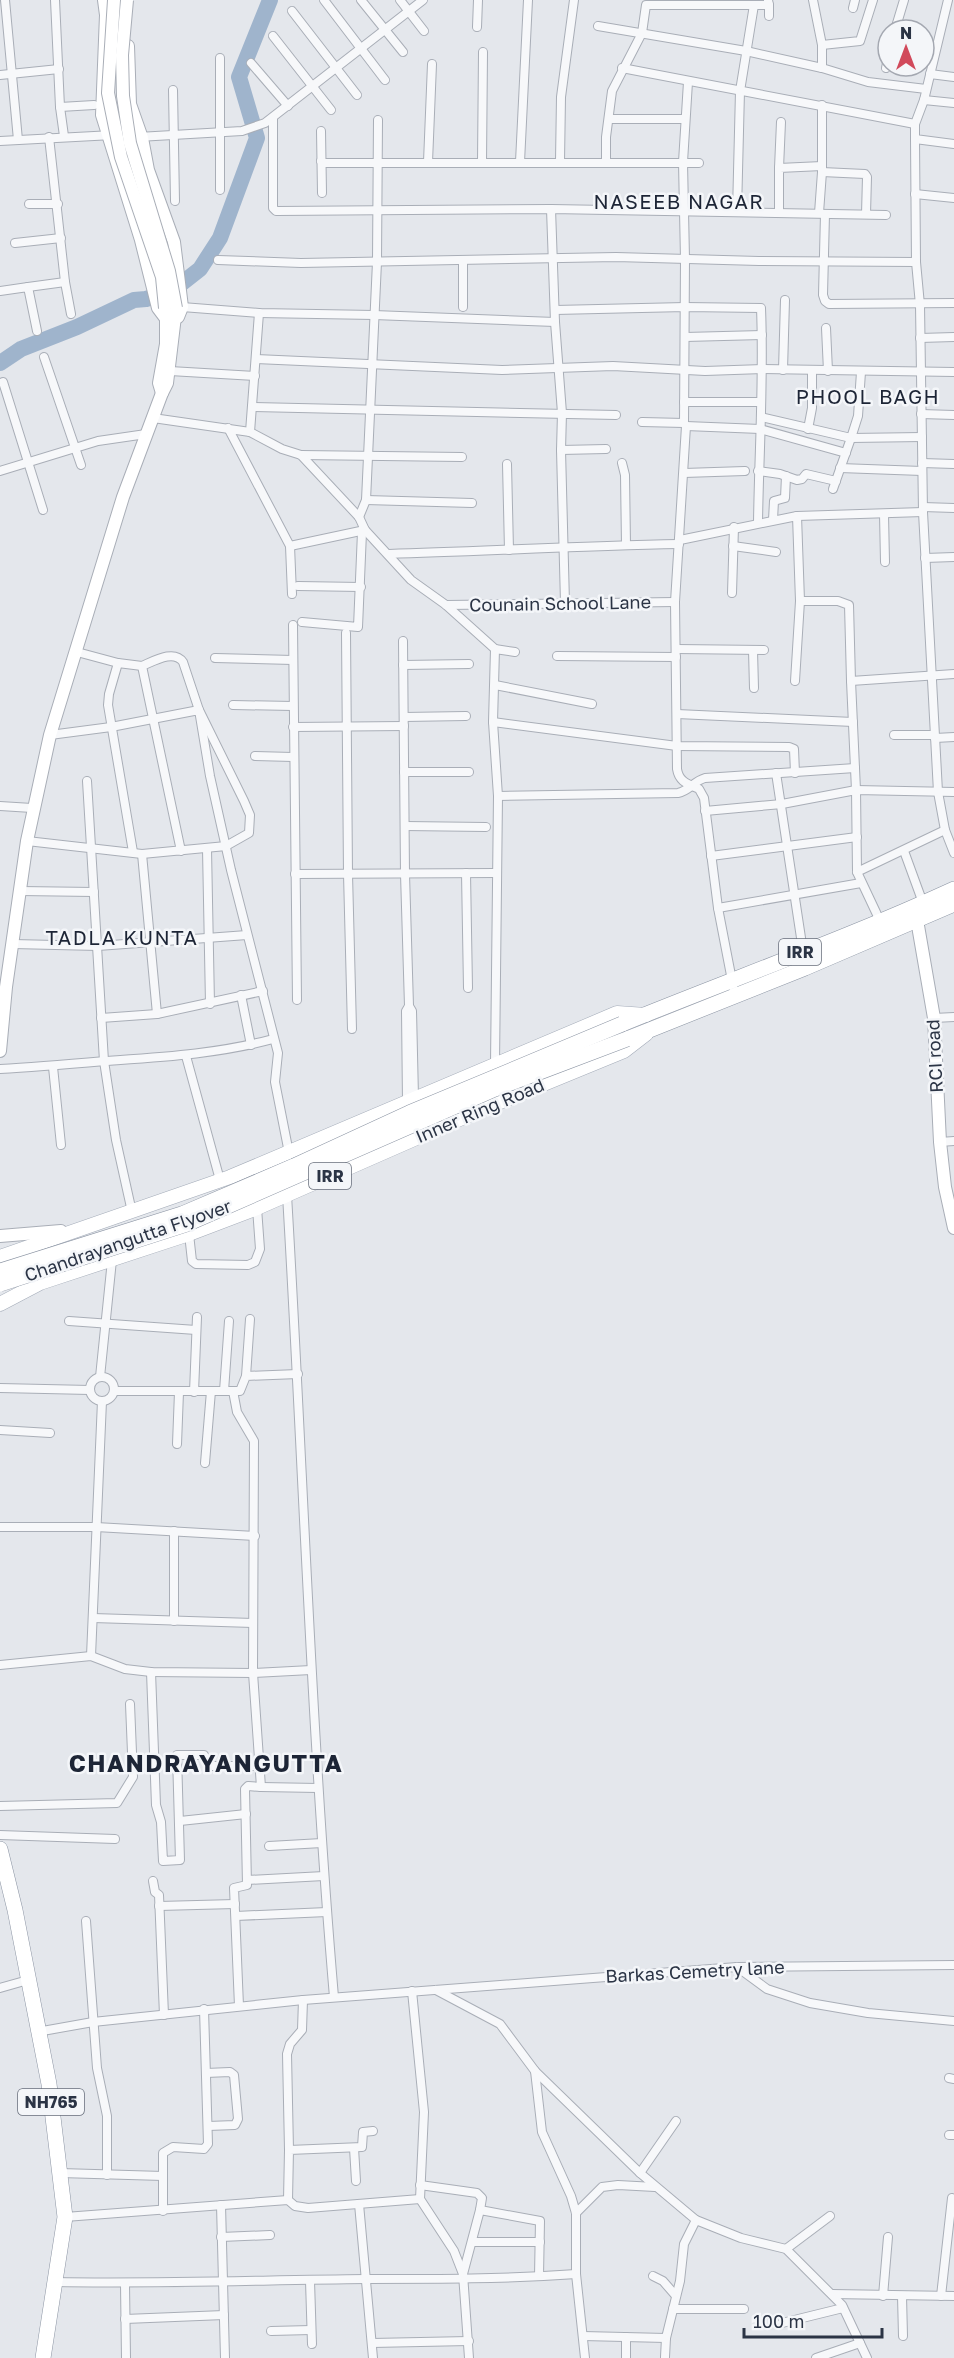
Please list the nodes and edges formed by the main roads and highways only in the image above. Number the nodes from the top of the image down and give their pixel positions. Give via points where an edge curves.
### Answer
1 (104, 0) edge
2 (114, 0) edge
3 (127, 0) edge
4 (132, 0) edge
5 (172, 311) junction
6 (162, 393) junction
7 (954, 889) edge
8 (954, 904) edge
9 (917, 920) junction
10 (3, 987) edge
11 (646, 1015) junction
12 (653, 1029) junction
13 (625, 1032) junction
14 (0, 1051) edge
15 (950, 1186) edge
16 (121, 1216) junction
17 (954, 1228) edge
18 (0, 1236) edge
19 (130, 1254) junction
20 (0, 1257) edge
21 (0, 1271) edge
22 (0, 1284) edge
23 (0, 1305) edge
24 (0, 1849) edge
25 (43, 2358) edge

1 - 5 main road via 102,115 151,278
2 - 5 main road, bridge via 108,93 122,157
3 - 5 main road, bridge via 123,96 130,142 170,272
4 - 5 main road via 130,104 174,242 178,270
5 - 6 main road via 170,371
5 - 6 main road via 159,383
6 - 10 main road via 123,497 50,735 32,808
7 - 11 highway, Inner Ring Road / IRR via 880,923
8 - 9 highway, Inner Ring Road / IRR
9 - 12 highway, Inner Ring Road / IRR
9 - 15 main road, RCI road via 934,1018 940,1142
10 - 14 main road
11 - 13 highway, Chandrayangutta Flyover / IRR
11 - 16 main road, Inner Ring Road / IRR via 617,1013 289,1153
12 - 13 highway, Chandrayangutta Flyover / IRR
12 - 19 main road, Inner Ring Road / IRR via 624,1051 257,1208
13 - 21 highway, Chandrayangutta Flyover / IRR, bridge via 420,1108 182,1214
13 - 22 highway, Chandrayangutta Flyover / IRR, bridge via 187,1224
15 - 17 main road, RCI road
16 - 18 main road via 102,1218 58,1233
16 - 19 main road
16 - 20 main road, Inner Ring Road / IRR
19 - 23 main road, Inner Ring Road / IRR via 40,1283
24 - 25 highway, NH765 via 49,2084 65,2217

